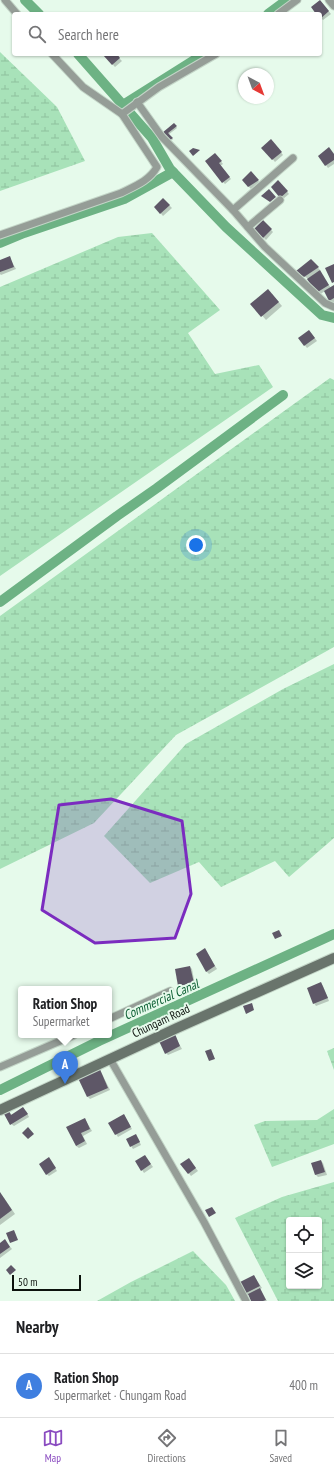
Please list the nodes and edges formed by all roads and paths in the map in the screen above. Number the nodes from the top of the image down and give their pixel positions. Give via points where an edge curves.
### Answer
1 (5, 0) edge
2 (297, 0) edge
3 (328, 0) edge
4 (334, 6) edge
5 (15, 12) edge
6 (281, 12) edge
7 (54, 56) edge
8 (213, 56) edge
9 (135, 103) junction
10 (123, 113) junction
11 (293, 158) dead end
12 (280, 200) dead end
13 (234, 210) junction
14 (248, 227) junction
15 (0, 235) edge
16 (334, 306) edge
17 (334, 958) edge
18 (170, 991) dead end
19 (112, 1018) edge
20 (67, 1038) edge
21 (110, 1059) junction
22 (0, 1067) edge
23 (0, 1110) edge
24 (246, 1301) edge

1 - 5 street
2 - 6 street
3 - 4 street
7 - 10 street via 83,87
8 - 9 street
9 - 10 street
9 - 13 street via 162,137
10 - 15 street via 157,167 152,175 121,193
11 - 13 street
12 - 14 street
13 - 14 street
14 - 16 street via 265,247 325,303
17 - 21 main road, Chungam Road
18 - 19 street
20 - 22 street
21 - 23 main road, Chungam Road
21 - 24 street via 204,1222

